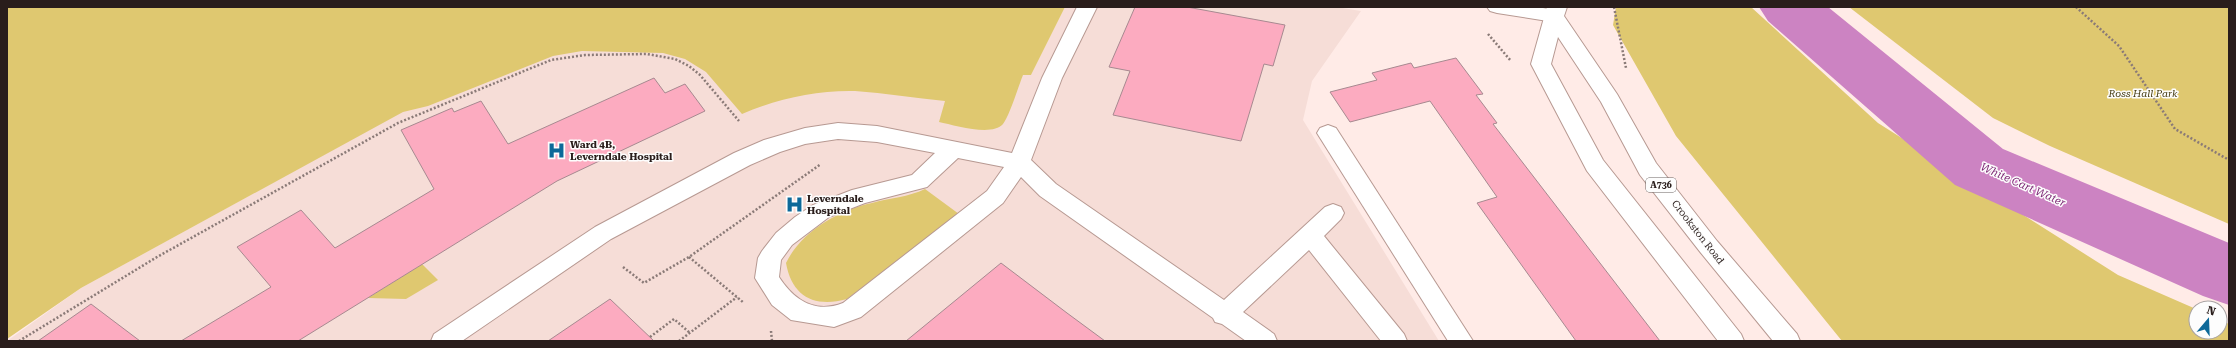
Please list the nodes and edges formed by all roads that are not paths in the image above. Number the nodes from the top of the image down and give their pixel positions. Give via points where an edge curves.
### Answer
1 (1087, 7) edge
2 (1497, 7) edge
3 (1555, 11) edge
4 (1328, 133) dead end
5 (953, 150) junction
6 (1019, 162) junction
7 (1333, 212) dead end
8 (1310, 235) junction
9 (1224, 315) junction
10 (443, 341) edge
11 (1264, 341) edge
12 (1395, 341) edge
13 (1461, 341) edge
14 (1732, 341) edge
15 (1788, 341) edge

1 - 6 main road via 1052,78
2 - 3 main road
3 - 14 main road via 1541,64 1595,165
3 - 15 main road, Crookston Road / A736 via 1610,99 1648,169 1708,247
4 - 13 main road
5 - 6 main road
5 - 6 main road via 919,181 860,196 821,211 789,235 770,258 767,278 780,298 800,313 834,317 852,310 995,197
5 - 10 main road via 877,134 838,131 805,136 772,146 604,233
6 - 9 main road via 1048,190
7 - 8 main road
8 - 9 main road
8 - 12 main road
9 - 11 main road

